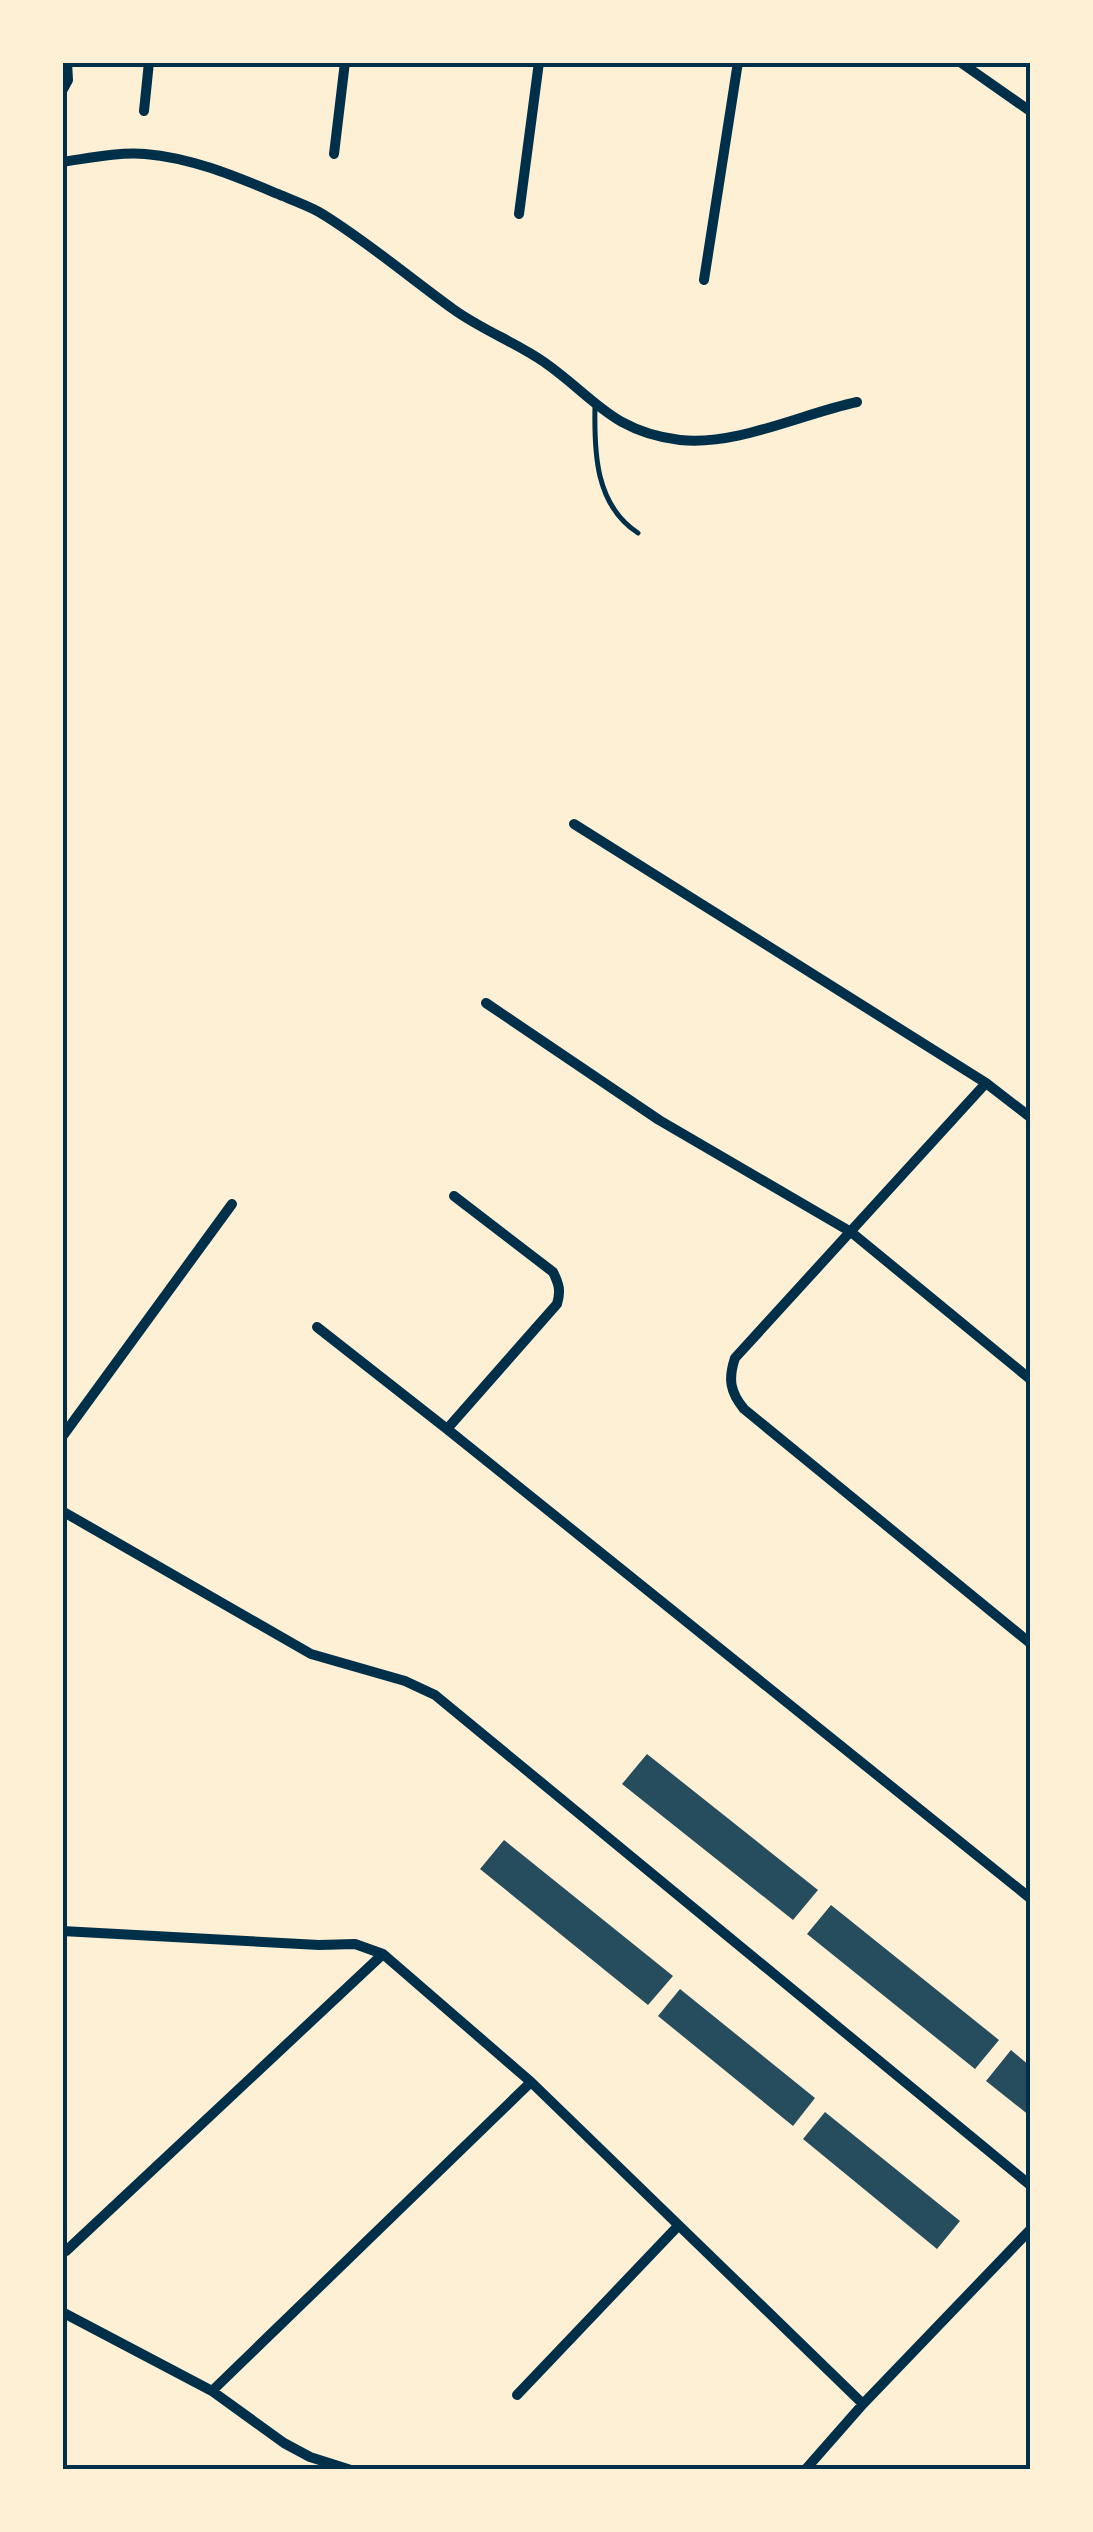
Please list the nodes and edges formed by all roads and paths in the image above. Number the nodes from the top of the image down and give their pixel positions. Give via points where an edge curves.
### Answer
1 (67, 62) edge
2 (149, 62) edge
3 (345, 62) edge
4 (539, 62) edge
5 (738, 62) edge
6 (960, 62) edge
7 (62, 91) edge
8 (144, 111) dead end
9 (1030, 111) edge
10 (334, 154) dead end
11 (62, 162) edge
12 (519, 214) dead end
13 (704, 280) dead end
14 (857, 402) dead end
15 (595, 405) junction
16 (638, 534) dead end
17 (574, 824) dead end
18 (486, 1003) dead end
19 (986, 1082) junction
20 (1030, 1117) edge
21 (454, 1196) dead end
22 (232, 1204) dead end
23 (851, 1232) junction
24 (317, 1327) dead end
25 (1030, 1379) edge
26 (447, 1429) junction
27 (62, 1437) edge
28 (62, 1511) edge
29 (1030, 1643) edge
30 (1030, 1898) edge
31 (62, 1931) edge
32 (383, 1954) junction
33 (531, 2082) junction
34 (1030, 2185) edge
35 (678, 2226) junction
36 (1030, 2230) edge
37 (66, 2251) dead end
38 (62, 2312) edge
39 (212, 2391) junction
40 (517, 2395) dead end
41 (863, 2404) junction
42 (351, 2470) edge
43 (805, 2470) edge

1 - 7 street
2 - 8 street
3 - 10 street
4 - 12 street
5 - 13 street
6 - 9 street
11 - 15 street via 147,154 223,171 321,213 454,310 550,366
14 - 15 street via 715,440 647,434
15 - 16 lane via 597,472 615,512
17 - 19 street
18 - 23 street via 659,1120
19 - 20 street
19 - 23 street
21 - 26 street via 553,1272 560,1295
22 - 27 street
23 - 25 street
23 - 29 street via 735,1358 734,1397
24 - 26 street
26 - 30 street
28 - 34 street via 311,1654 434,1695
31 - 32 street via 355,1944
32 - 33 street
32 - 37 street
33 - 35 street
33 - 39 street
35 - 40 street
35 - 41 street
36 - 41 street
38 - 39 street
39 - 42 street via 284,2443
41 - 43 street

